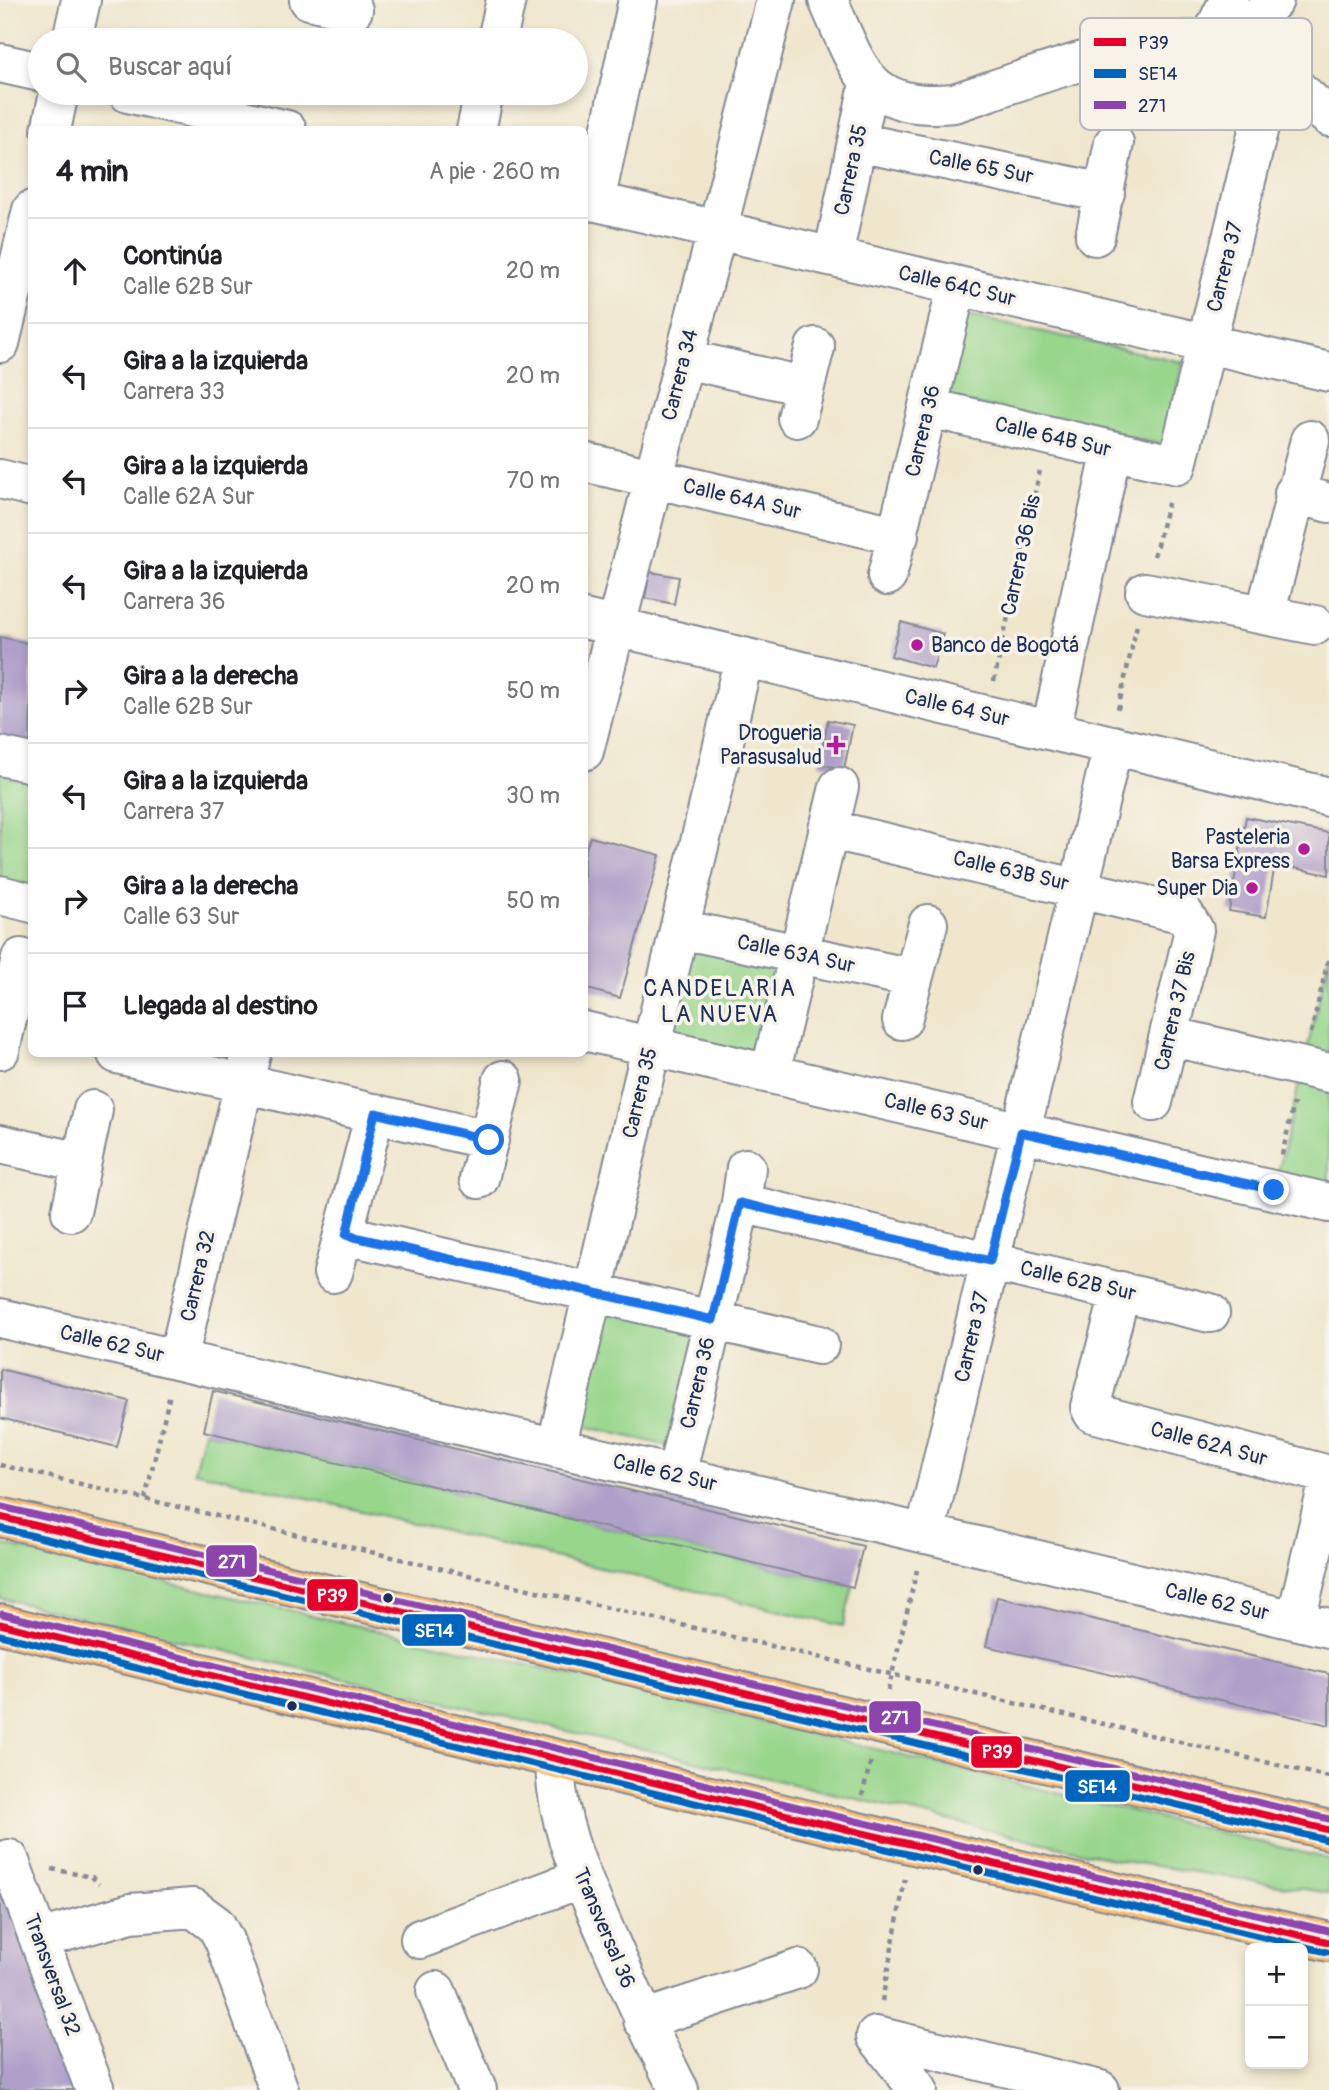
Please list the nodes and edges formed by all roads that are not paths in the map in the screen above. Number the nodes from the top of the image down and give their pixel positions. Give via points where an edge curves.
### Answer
1 (81, 0) edge
2 (309, 0) edge
3 (506, 0) edge
4 (638, 0) edge
5 (776, 0) edge
6 (828, 0) edge
7 (1229, 0) edge
8 (1274, 0) edge
9 (353, 10) dead end
10 (1226, 18) edge
11 (1251, 18) edge
12 (75, 28) edge
13 (500, 28) edge
14 (0, 63) edge
15 (1080, 64) edge
16 (28, 69) edge
17 (869, 84) junction
18 (1312, 102) edge
19 (56, 105) edge
20 (180, 105) edge
21 (481, 105) edge
22 (1329, 117) edge
23 (52, 126) edge
24 (270, 126) edge
25 (477, 126) edge
26 (1258, 130) edge
27 (857, 142) junction
28 (1114, 144) dead end
29 (1105, 192) junction
30 (590, 200) edge
31 (28, 227) edge
32 (717, 230) junction
33 (1094, 236) dead end
34 (833, 257) junction
35 (957, 286) junction
36 (0, 343) edge
37 (1207, 344) junction
38 (815, 347) dead end
39 (684, 359) junction
40 (1329, 372) edge
41 (929, 408) junction
42 (1310, 440) dead end
43 (1112, 450) junction
44 (588, 463) edge
45 (1177, 465) joint
46 (654, 478) junction
47 (1311, 498) edge
48 (899, 536) junction
49 (887, 576) dead end
50 (1145, 592) dead end
51 (1265, 615) junction
52 (599, 623) edge
53 (1315, 625) dead end
54 (744, 657) junction
55 (588, 717) edge
56 (1051, 730) junction
57 (1113, 745) junction
58 (0, 756) edge
59 (28, 762) edge
60 (839, 787) dead end
61 (1329, 797) edge
62 (828, 829) junction
63 (1080, 887) junction
64 (1191, 921) joint
65 (928, 923) dead end
66 (680, 929) junction
67 (799, 956) junction
68 (21, 958) dead end
69 (913, 978) junction
70 (902, 1020) dead end
71 (588, 1032) edge
72 (1169, 1036) junction
73 (12, 1037) edge
74 (652, 1046) junction
75 (145, 1057) edge
76 (247, 1068) edge
77 (1329, 1073) edge
78 (770, 1074) junction
79 (503, 1080) dead end
80 (1153, 1102) dead end
81 (93, 1110) dead end
82 (375, 1113) junction
83 (1021, 1132) junction
84 (489, 1140) junction
85 (0, 1144) edge
86 (81, 1162) junction
87 (479, 1179) dead end
88 (743, 1185) joint
89 (1329, 1203) edge
90 (71, 1212) dead end
91 (346, 1235) junction
92 (990, 1261) junction
93 (333, 1273) dead end
94 (1121, 1291) junction
95 (593, 1292) junction
96 (1210, 1313) dead end
97 (0, 1318) edge
98 (713, 1320) junction
99 (819, 1345) dead end
100 (178, 1359) junction
101 (556, 1448) junction
102 (676, 1475) junction
103 (1329, 1478) edge
104 (0, 1517) edge
105 (925, 1534) junction
106 (0, 1624) edge
107 (1312, 1624) edge
108 (555, 1759) junction
109 (1329, 1830) edge
110 (9, 1859) road end
111 (582, 1878) junction
112 (39, 1939) junction
113 (420, 1939) dead end
114 (1329, 1942) edge
115 (798, 1969) dead end
116 (436, 1991) dead end
117 (643, 2020) junction
118 (95, 2090) edge
119 (279, 2090) edge
120 (477, 2090) edge
121 (679, 2090) edge
122 (918, 2090) edge
123 (1100, 2090) edge

1 - 12 street
2 - 9 street
3 - 13 street
4 - 30 street
5 - 32 street, Carrera 34
6 - 17 street
7 - 10 street
8 - 11 street
14 - 16 street
15 - 17 street via 954,103 907,103
17 - 27 street, Carrera 35
18 - 22 street
19 - 23 street
20 - 24 street
21 - 25 street
26 - 37 street, Carrera 37
27 - 29 street, Calle 65 Sur
27 - 34 street, Carrera 35
28 - 29 street
29 - 33 street
30 - 32 street, Calle 64C Sur
31 - 36 street
32 - 34 street, Calle 64C Sur
32 - 39 street, Carrera 34
34 - 35 street, Calle 64C Sur
35 - 37 street, Calle 64C Sur
35 - 41 street, Carrera 36
37 - 40 street, Calle 64C Sur
37 - 45 street, Carrera 37
38 - 39 street via 800,402
39 - 46 street, Carrera 34
41 - 43 street, Calle 64B Sur
41 - 48 street, Carrera 36
42 - 47 street
43 - 45 street, Calle 64B Sur
43 - 56 street
44 - 46 street, Calle 64A Sur
46 - 48 street, Calle 64A Sur
46 - 52 street, Carrera 34
47 - 51 street
48 - 49 street, Carrera 36
50 - 51 street
51 - 53 street
52 - 54 street, Calle 64 Sur
52 - 55 street, Carrera 34
54 - 56 street, Calle 64 Sur
54 - 66 street, Carrera 35
56 - 57 street, Calle 64 Sur
57 - 61 street, Calle 64 Sur
57 - 63 street, Carrera 37
58 - 59 street
60 - 62 street
62 - 63 street, Calle 63B Sur
62 - 67 street
63 - 64 street, Calle 63B Sur via 1184,914
63 - 83 street, Carrera 37
64 - 72 street, Carrera 37 Bis via 1194,930
65 - 69 street
66 - 67 street, Calle 63A Sur
66 - 74 street, Carrera 35
67 - 69 street, Calle 63A Sur
67 - 78 street
68 - 73 street
69 - 70 street
71 - 74 street, Calle 63 Sur
72 - 77 street
72 - 80 street, Carrera 37 Bis
74 - 78 street, Calle 63 Sur
74 - 95 street, Carrera 35
75 - 76 street
76 - 82 street
76 - 100 street, Carrera 32
78 - 83 street, Calle 63 Sur
79 - 84 street
81 - 86 street
82 - 84 street
82 - 91 street
83 - 89 street, Calle 63 Sur
83 - 92 street, Carrera 37
84 - 87 street
85 - 86 street
86 - 90 street
88 - 92 street, Calle 62B Sur
88 - 98 street, Carrera 36
91 - 93 street
91 - 95 street
92 - 94 street, Calle 62B Sur
92 - 105 street, Carrera 37
94 - 96 street, Calle 62B Sur
94 - 103 street, Calle 62A Sur via 1091,1410
95 - 98 street
95 - 101 street, Carrera 35
97 - 100 street, Calle 62 Sur
98 - 99 street
98 - 102 street, Carrera 36
100 - 101 street, Calle 62 Sur
101 - 102 street, Calle 62 Sur
102 - 105 street, Calle 62 Sur
103 - 107 street
104 - 109 main road
105 - 107 street, Calle 62 Sur
106 - 108 main road
108 - 111 street, Transversal 36 via 560,1816
108 - 114 main road
110 - 112 street, Transversal 32
111 - 113 street
111 - 117 street, Transversal 36
112 - 118 street, Transversal 32
112 - 119 street via 131,1913 193,1908 216,1925 224,1940
115 - 117 street
116 - 120 street
117 - 121 street, Transversal 36
122 - 123 street via 876,2036

